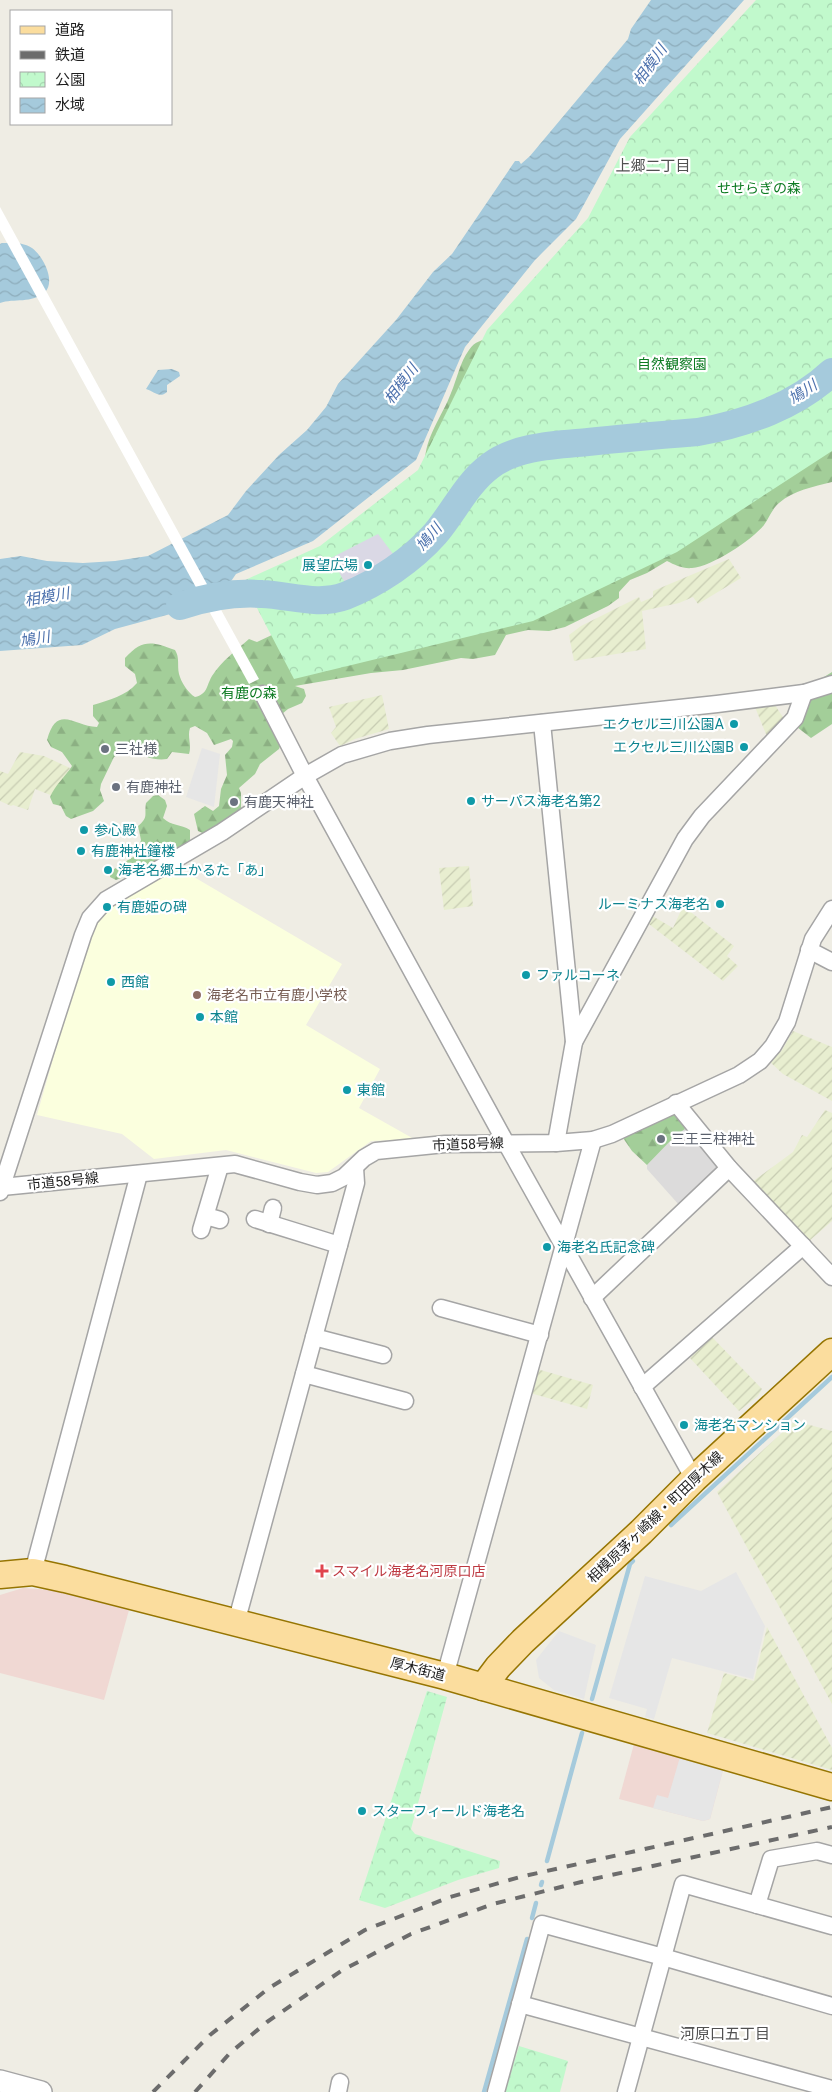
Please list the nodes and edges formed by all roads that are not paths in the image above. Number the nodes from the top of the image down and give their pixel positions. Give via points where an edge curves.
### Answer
1 (832, 684) edge
2 (804, 693) junction
3 (263, 694) dead end
4 (542, 723) junction
5 (305, 776) junction
6 (832, 909) edge
7 (809, 950) junction
8 (832, 962) edge
9 (574, 1042) junction
10 (676, 1103) junction
11 (593, 1140) junction
12 (506, 1143) junction
13 (556, 1143) junction
14 (220, 1166) junction
15 (355, 1168) junction
16 (729, 1168) junction
17 (139, 1174) junction
18 (1, 1190) edge
19 (266, 1217) dead end
20 (209, 1222) dead end
21 (339, 1245) junction
22 (564, 1246) junction
23 (803, 1246) junction
24 (832, 1277) edge
25 (592, 1298) junction
26 (441, 1308) dead end
27 (540, 1335) junction
28 (314, 1337) junction
29 (832, 1352) edge
30 (383, 1355) dead end
31 (304, 1374) junction
32 (642, 1387) junction
33 (405, 1401) dead end
34 (694, 1479) junction
35 (33, 1572) junction
36 (0, 1575) edge
37 (236, 1623) junction
38 (445, 1676) junction
39 (483, 1687) junction
40 (832, 1787) edge
41 (832, 1855) edge
42 (757, 1906) junction
43 (832, 1926) edge
44 (663, 1957) junction
45 (520, 2004) junction
46 (832, 2006) edge
47 (642, 2037) junction
48 (0, 2081) edge
49 (832, 2088) edge
50 (40, 2092) edge
51 (496, 2092) edge
52 (626, 2092) edge

1 - 2 street
2 - 4 street
2 - 9 street via 795,718 702,816 685,839
3 - 5 street
4 - 5 street via 390,741 342,755
4 - 9 street
5 - 12 street
5 - 18 street via 222,832 106,900 90,918
6 - 7 street, 市道58号線
7 - 8 street
7 - 10 street, 市道58号線 via 789,1018 760,1061 739,1075
9 - 13 street
10 - 11 street, 市道58号線
10 - 16 street
11 - 13 street, 市道58号線
11 - 22 street
12 - 13 street, 市道58号線
12 - 15 street, 市道58号線 via 383,1150 369,1154
12 - 22 street
14 - 15 street, 市道58号線 via 235,1164 317,1185 332,1183
14 - 17 street, 市道58号線
14 - 20 street
15 - 21 street via 356,1183
16 - 23 street
16 - 25 street
17 - 18 street, 市道58号線
17 - 35 street
19 - 21 street
21 - 28 street
22 - 25 street
22 - 27 street
23 - 24 street
23 - 32 street
25 - 32 street
26 - 27 street
27 - 38 street
28 - 30 street
28 - 31 street
29 - 34 main road, 相模原茅ヶ崎線・町田厚木線
31 - 33 street
31 - 37 street
32 - 34 street
34 - 39 main road, 相模原茅ヶ崎線・町田厚木線 via 524,1641
35 - 36 main road, 厚木街道
35 - 37 main road, 厚木街道
37 - 38 main road, 厚木街道
38 - 39 main road, 厚木街道
39 - 40 main road, 厚木街道
41 - 42 street via 817,1851 772,1859
42 - 43 street
42 - 44 street via 683,1884
44 - 45 street via 542,1924
44 - 46 street
44 - 47 street
45 - 47 street
45 - 51 street
47 - 49 street
47 - 52 street
48 - 50 street

